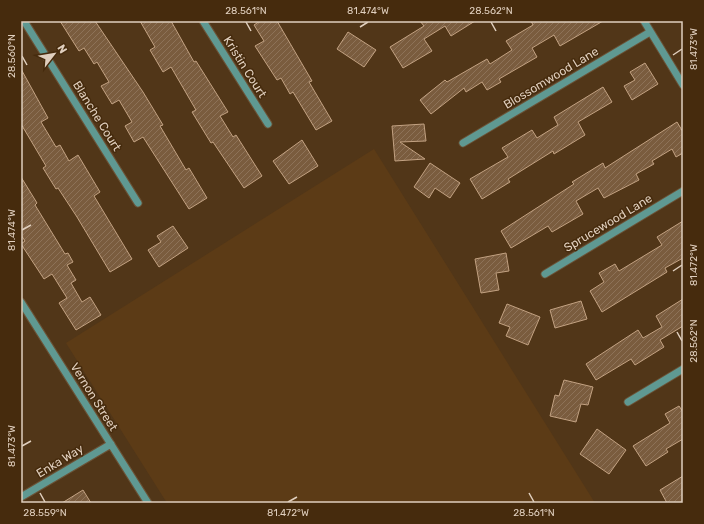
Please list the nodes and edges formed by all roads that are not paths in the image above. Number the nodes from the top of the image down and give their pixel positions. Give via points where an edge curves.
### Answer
1 (24, 21) edge
2 (203, 21) edge
3 (644, 21) edge
4 (650, 32) junction
5 (683, 85) edge
6 (268, 124) dead end
7 (463, 143) dead end
8 (683, 191) edge
9 (138, 203) dead end
10 (545, 274) dead end
11 (21, 302) edge
12 (683, 368) edge
13 (628, 402) dead end
14 (111, 444) junction
15 (21, 497) edge
16 (148, 503) edge

1 - 9 street, Blanche Court
2 - 6 street, Kristin Court
3 - 4 street
4 - 5 street
4 - 7 street, Blossomwood Lane
8 - 10 street, Sprucewood Lane
11 - 14 street, Vernon Street
12 - 13 street
14 - 15 street, Enka Way
14 - 16 street, Vernon Street

